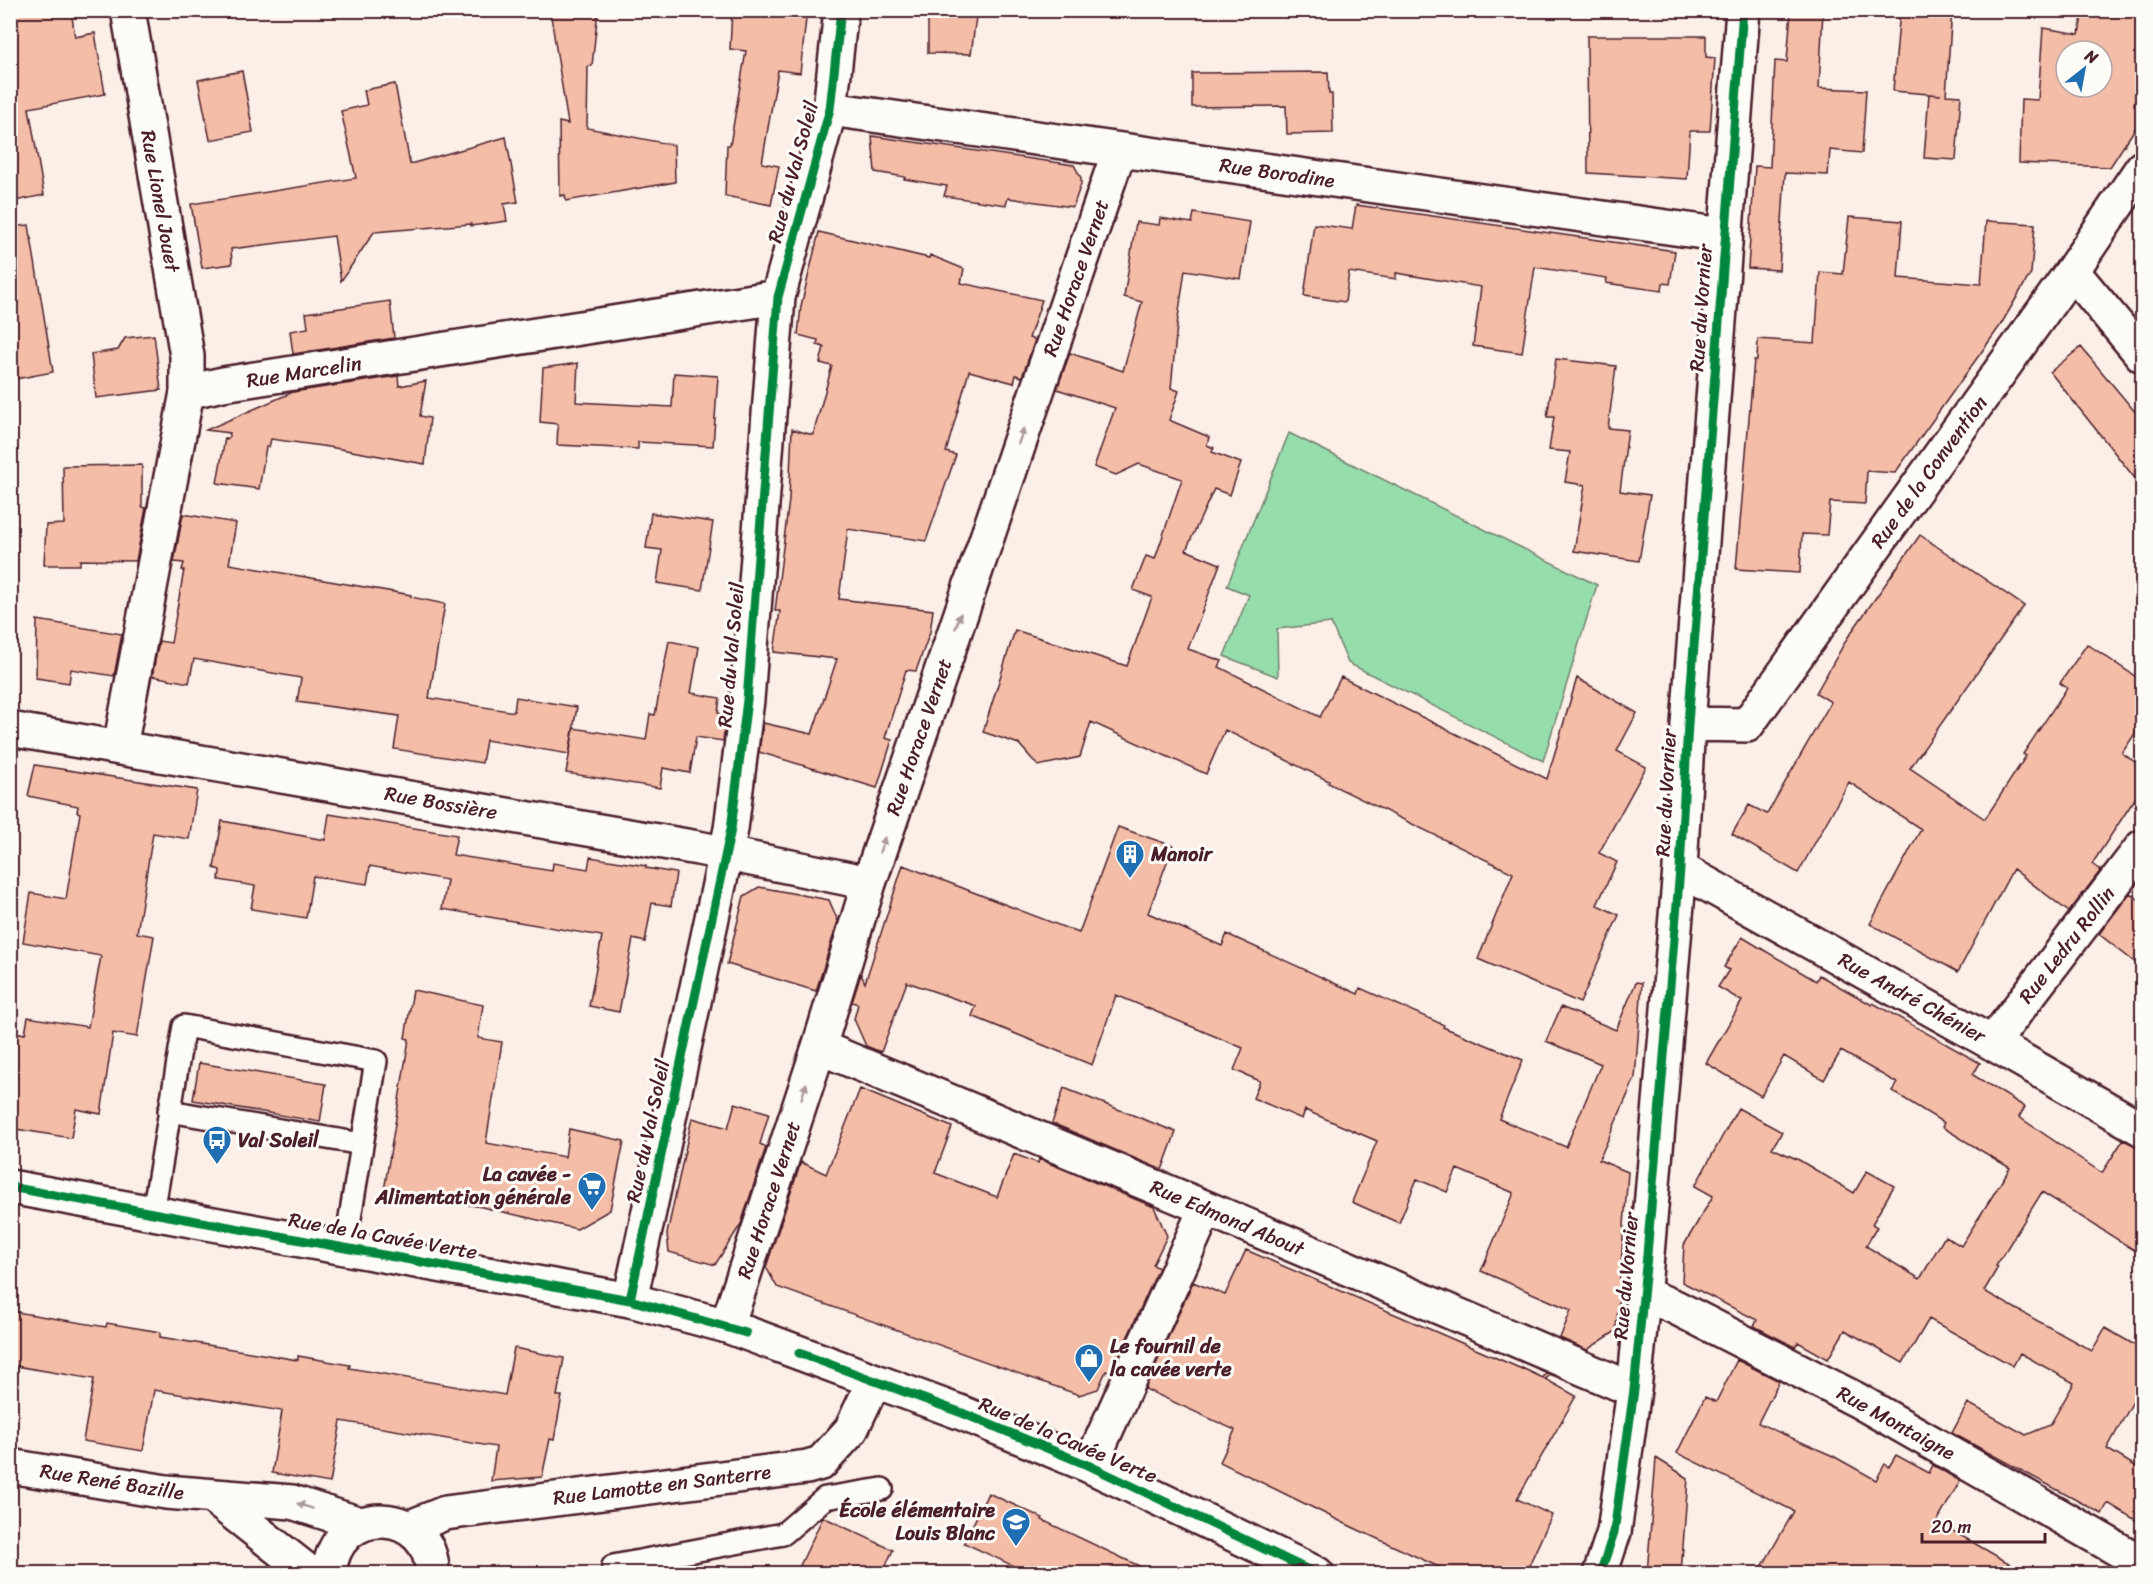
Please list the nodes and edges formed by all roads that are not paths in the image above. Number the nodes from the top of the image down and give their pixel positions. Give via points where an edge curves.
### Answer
1 (128, 10) edge
2 (841, 10) edge
3 (1743, 10) edge
4 (830, 109) junction
5 (1119, 151) junction
6 (2142, 168) edge
7 (1724, 235) junction
8 (2072, 271) junction
9 (778, 297) junction
10 (2142, 356) edge
11 (187, 392) junction
12 (1688, 724) junction
13 (10, 729) edge
14 (120, 747) junction
15 (2142, 847) edge
16 (727, 855) junction
17 (1680, 869) junction
18 (869, 883) junction
19 (1992, 1043) junction
20 (819, 1047) junction
21 (170, 1111) junction
22 (2142, 1130) edge
23 (362, 1144) junction
24 (10, 1187) edge
25 (1206, 1208) junction
26 (153, 1213) junction
27 (345, 1248) junction
28 (1643, 1294) junction
29 (630, 1300) junction
30 (727, 1326) junction
31 (874, 1381) junction
32 (1634, 1390) junction
33 (821, 1462) junction
34 (10, 1466) edge
35 (1090, 1466) junction
36 (882, 1489) dead end
37 (213, 1497) junction
38 (825, 1498) junction
39 (360, 1524) junction
40 (408, 1528) junction
41 (2142, 1563) edge
42 (613, 1566) dead end
43 (311, 1574) edge
44 (329, 1574) edge
45 (432, 1574) edge
46 (1317, 1574) edge
47 (1600, 1574) edge

1 - 11 street, Rue Lionel Jouet via 187,356
2 - 4 street, Rue du Val Soleil
3 - 7 street, Rue du Vornier
4 - 5 street, Rue Borodine
4 - 9 street, Rue du Val Soleil
5 - 7 street, Rue Borodine
18 -> 5 street, Rue Horace Vernet
6 - 8 street, Rue de la Convention
7 - 12 street, Rue du Vornier
8 - 10 street
8 - 12 street, Rue de la Convention via 1748,725
9 - 11 street, Rue Marcelin
9 - 16 street, Rue du Val Soleil via 747,700
11 - 14 street
12 - 17 street, Rue du Vornier
13 - 14 street, Rue Bossière
14 - 16 street, Rue Bossière
15 - 19 street, Rue Ledru Rollin
16 - 18 street, Rue Bossière
16 - 29 street, Rue du Val Soleil
17 - 19 street, Rue André Chénier
17 - 28 street, Rue du Vornier
18 - 20 street, Rue Horace Vernet
19 - 22 street, Rue André Chénier
20 - 25 street, Rue Edmond About
30 -> 20 street, Rue Horace Vernet
21 - 23 lane
21 - 23 lane via 184,1026 376,1060
21 - 26 lane
23 - 27 lane
24 - 26 street, Rue de la Cavée Verte
25 - 32 street, Rue Edmond About
25 - 35 street
26 - 27 street, Rue de la Cavée Verte
27 - 29 street, Rue de la Cavée Verte
28 - 32 street, Rue du Vornier
28 - 41 street, Rue Montaigne via 1857,1400
29 - 30 street, Rue de la Cavée Verte
30 - 31 street, Rue de la Cavée Verte
31 - 33 street via 851,1430
31 - 35 street, Rue de la Cavée Verte
32 - 47 street, Rue du Vornier via 1614,1532
33 - 38 lane via 820,1484
33 - 40 street, Rue Lamotte en Santerre via 807,1467 445,1513
34 - 37 street, Rue René Bazille
35 - 46 street, Rue de la Cavée Verte
36 - 38 lane
39 -> 37 street, Rue René Bazille via 292,1502
37 - 43 street, Rue René Bazille
38 - 42 lane via 783,1534
39 - 40 street via 393,1521
39 - 44 street via 336,1545
40 - 45 street via 428,1551

